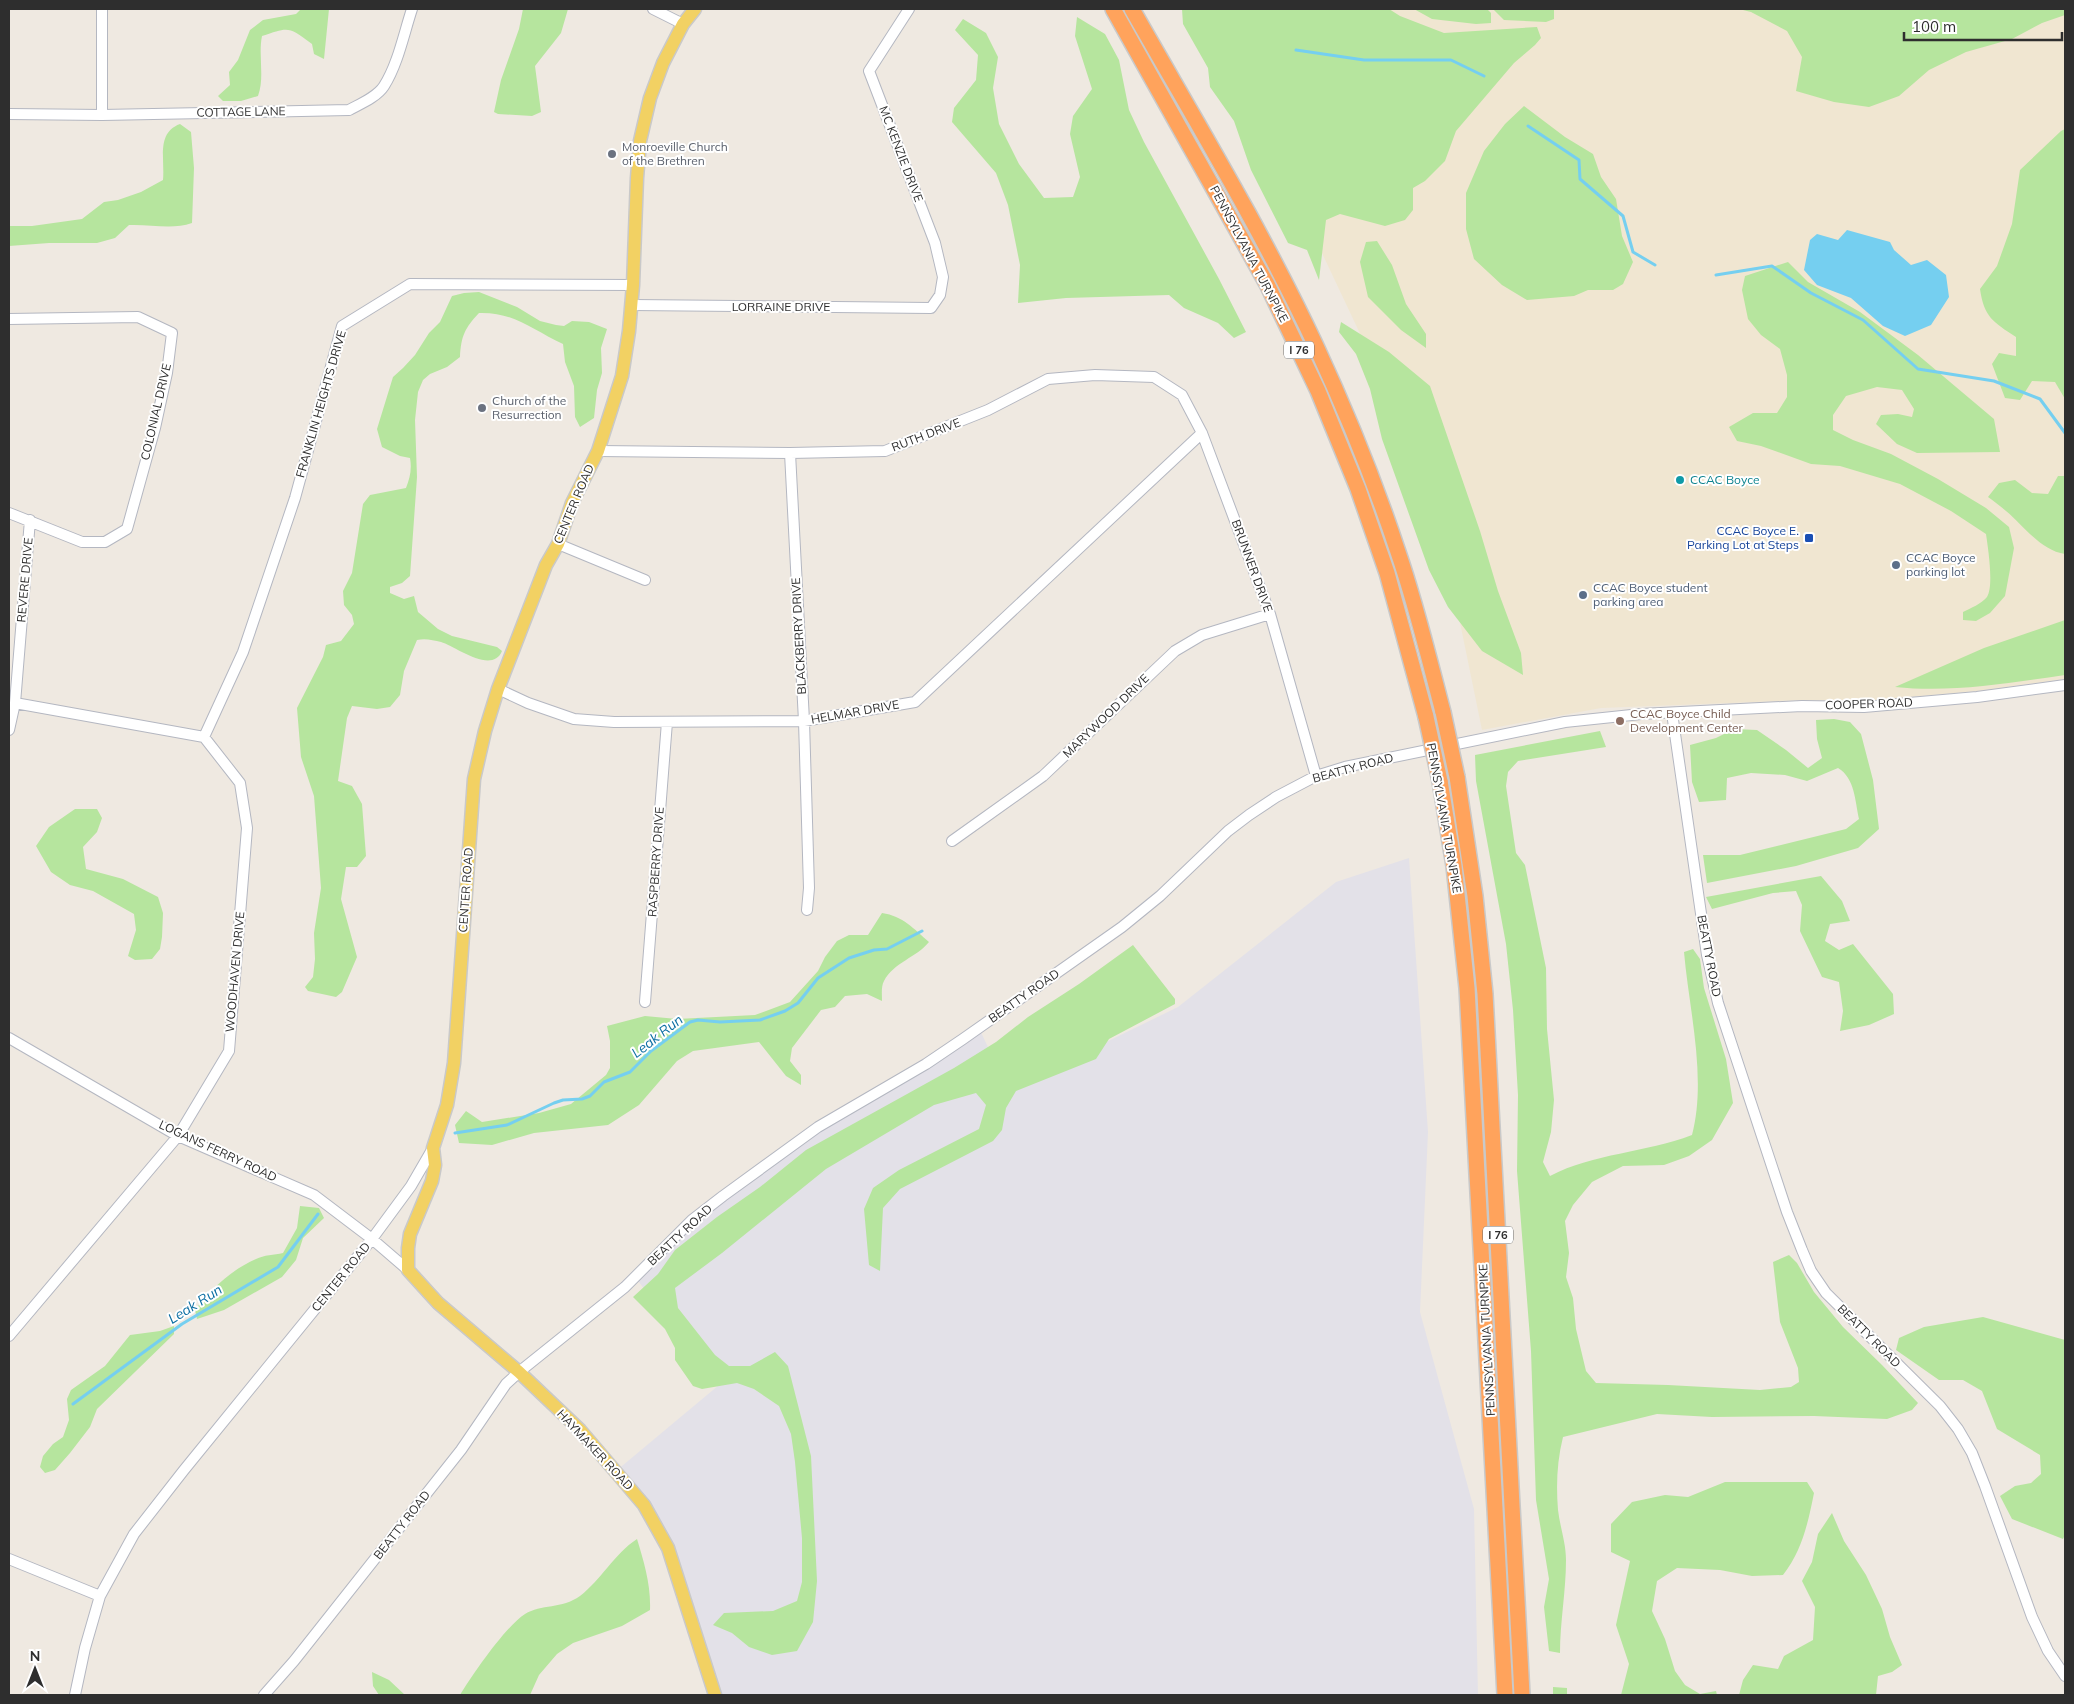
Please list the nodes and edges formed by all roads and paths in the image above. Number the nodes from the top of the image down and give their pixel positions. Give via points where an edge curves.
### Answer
1 (102, 9) edge
2 (412, 9) edge
3 (653, 9) edge
4 (695, 9) edge
5 (909, 9) edge
6 (1113, 9) edge
7 (1132, 9) edge
8 (684, 24) junction
9 (9, 114) edge
10 (102, 115) junction
11 (633, 285) junction
12 (632, 306) junction
13 (931, 308) joint
14 (9, 320) edge
15 (1154, 377) joint
16 (1202, 432) junction
17 (598, 451) junction
18 (790, 453) junction
19 (9, 513) edge
20 (30, 520) junction
21 (558, 544) junction
22 (645, 580) dead end
23 (1270, 614) junction
24 (2065, 685) edge
25 (498, 689) junction
26 (15, 703) junction
27 (1672, 713) junction
28 (804, 720) junction
29 (667, 722) junction
30 (9, 730) edge
31 (204, 737) junction
32 (1316, 776) junction
33 (952, 842) dead end
34 (807, 910) dead end
35 (645, 1002) dead end
36 (9, 1038) edge
37 (178, 1136) junction
38 (433, 1148) junction
39 (372, 1239) junction
40 (408, 1270) junction
41 (9, 1336) edge
42 (519, 1372) junction
43 (9, 1559) edge
44 (100, 1596) junction
45 (2065, 1676) edge
46 (75, 1695) edge
47 (264, 1695) edge
48 (715, 1695) edge
49 (1505, 1695) edge
50 (1522, 1695) edge

1 - 10 street
2 - 10 street, COTTAGE LANE via 384,87 349,110
3 - 8 street
4 - 8 main road, CENTER ROAD
5 - 13 street, MC KENZIE DRIVE via 869,71 935,244 943,277 940,295
6 - 49 highway, PENNSYLVANIA TURNPIKE / I 76, bridge via 1267,284 1318,391 1358,489 1387,573 1426,717 1454,866 1467,988
7 - 50 highway, PENNSYLVANIA TURNPIKE / I 76, bridge via 1276,266 1336,391 1398,552 1443,712 1457,777 1475,896 1485,994
8 - 11 main road, CENTER ROAD via 663,63 650,98 640,141
9 - 10 street, COTTAGE LANE
11 - 12 main road, CENTER ROAD
11 - 31 street, FRANKLIN HEIGHTS DRIVE via 410,284 342,326 295,498 243,652
12 - 13 street, LORRAINE DRIVE
12 - 17 main road, CENTER ROAD via 622,376
14 - 20 street, COLONIAL DRIVE via 138,317 172,333 156,428 127,529 105,542 82,542
15 - 16 street, BRUNNER DRIVE via 1182,396
15 - 18 street, RUTH DRIVE via 1095,374 1048,378 988,410 885,450
16 - 23 street, BRUNNER DRIVE
16 - 28 street, HELMAR DRIVE via 914,702
17 - 18 street, RUTH DRIVE
17 - 21 main road, CENTER ROAD via 572,503
18 - 28 street, BLACKBERRY DRIVE
19 - 20 street, COLONIAL DRIVE
20 - 26 street, REVERE DRIVE
21 - 22 street
21 - 25 main road, CENTER ROAD via 546,565
23 - 32 street, BRUNNER DRIVE
23 - 33 street, MARYWOOD DRIVE via 1202,635 1175,651 1043,776
24 - 27 street, COOPER ROAD via 1864,707 1802,706
25 - 29 street, HELMAR DRIVE via 574,719
25 - 38 main road, CENTER ROAD via 474,779 454,1063 447,1105
26 - 30 street, REVERE DRIVE
26 - 31 street
27 - 32 street, BEATTY ROAD via 1601,716 1565,722
27 - 45 street, BEATTY ROAD via 1707,955 1718,1003 1793,1227 1811,1271 1826,1293 1940,1406 1958,1429 1985,1486 2032,1617 2048,1651
28 - 29 street, HELMAR DRIVE
28 - 34 street, BLACKBERRY DRIVE
29 - 35 street, RASPBERRY DRIVE
31 - 37 street, WOODHAVEN DRIVE via 240,783 248,828 229,1051
32 - 42 street, BEATTY ROAD via 1249,814 1122,927 926,1064 818,1127 723,1196 692,1220 625,1288
36 - 37 street, LOGANS FERRY ROAD
37 - 39 street, LOGANS FERRY ROAD via 314,1195
37 - 41 street, WOODHAVEN DRIVE
38 - 39 street, CENTER ROAD via 411,1186
38 - 40 main road via 435,1165 426,1198 410,1234
39 - 40 street, HAYMAKER ROAD
39 - 44 street, CENTER ROAD via 134,1534
40 - 42 main road, HAYMAKER ROAD via 438,1303
42 - 47 street, BEATTY ROAD via 506,1384 461,1450
42 - 48 main road, HAYMAKER ROAD via 580,1430 644,1505 668,1548
43 - 44 street
44 - 46 street, CENTER ROAD

